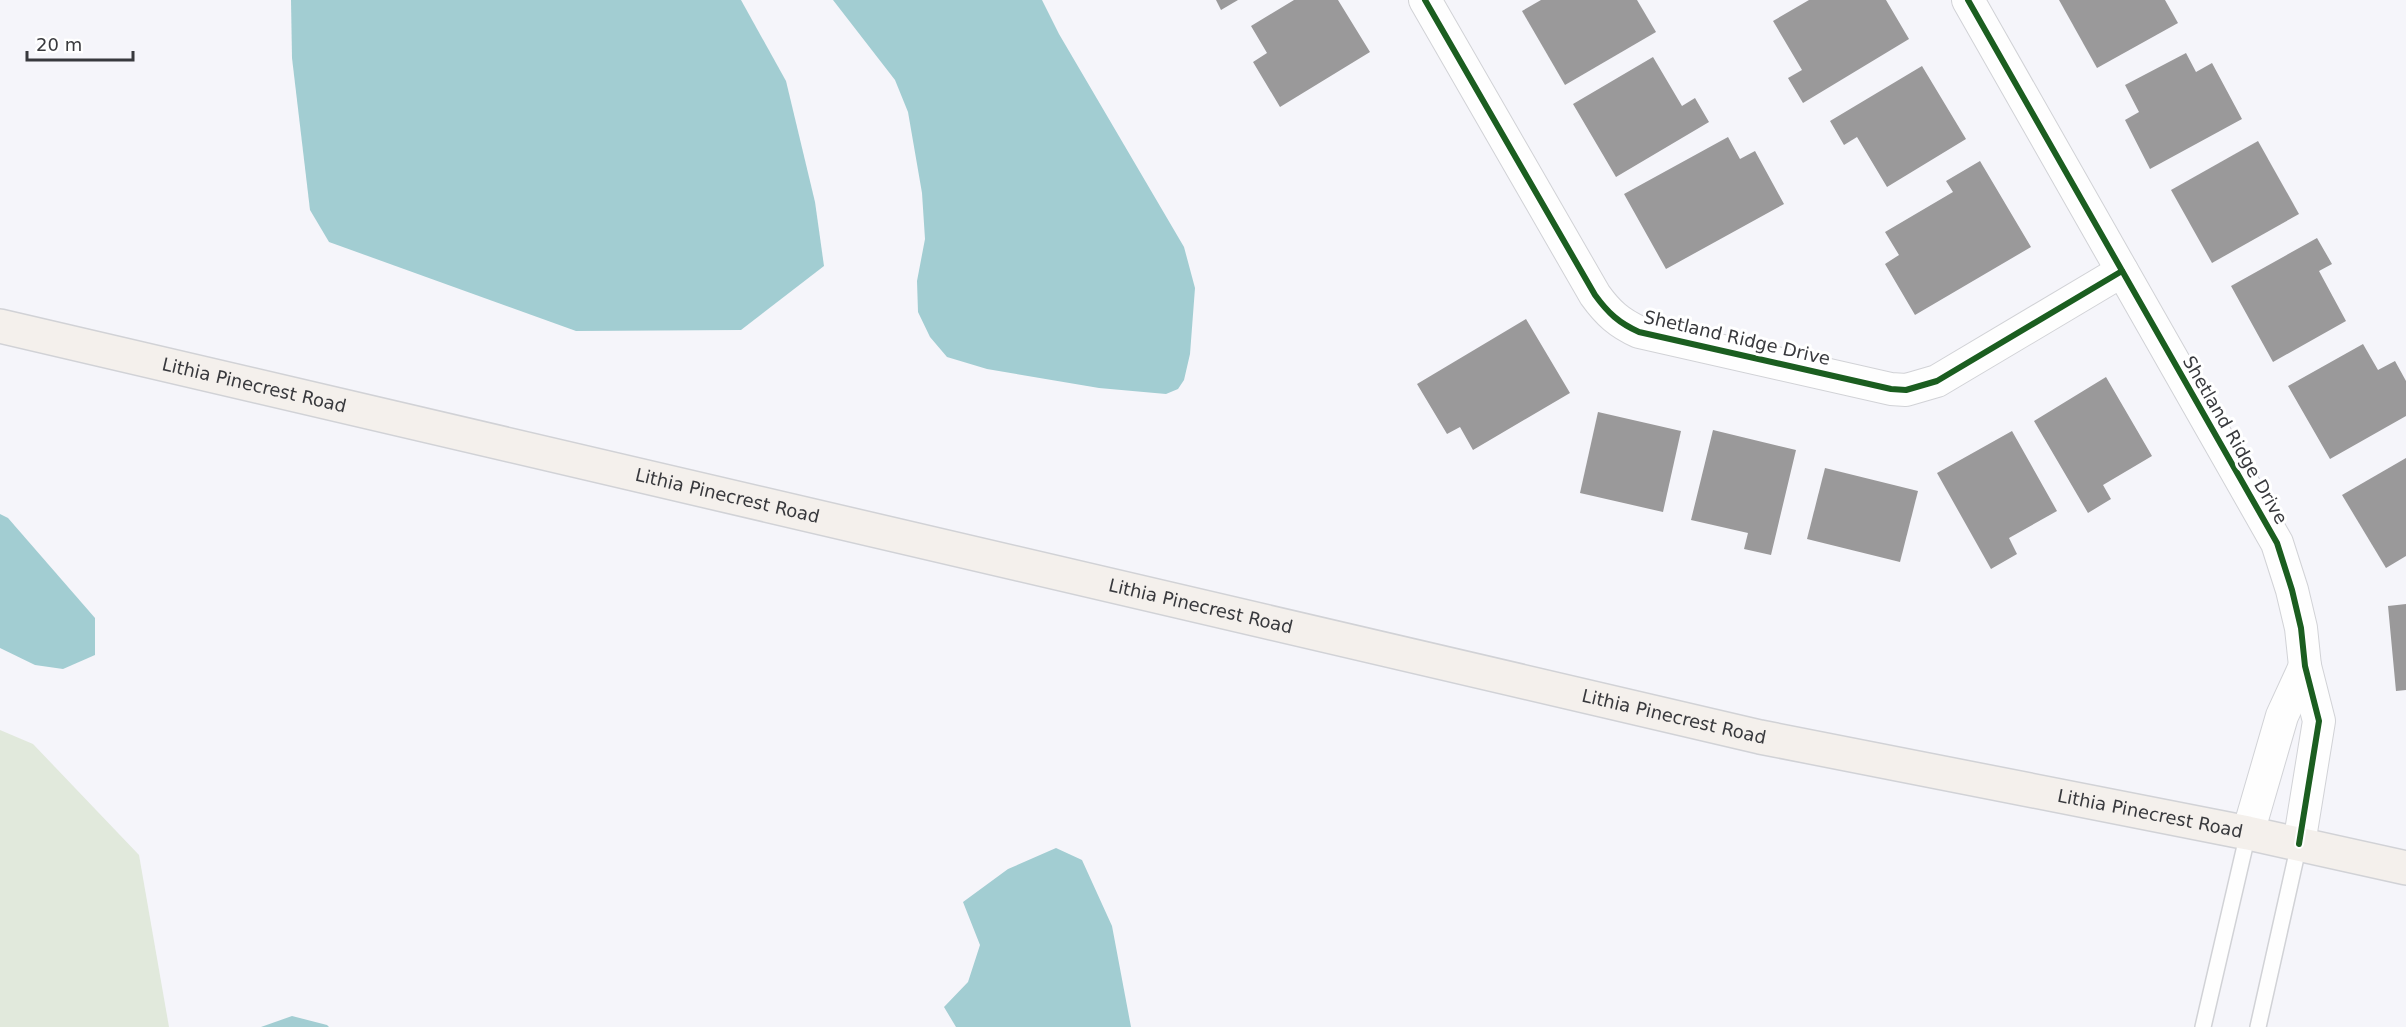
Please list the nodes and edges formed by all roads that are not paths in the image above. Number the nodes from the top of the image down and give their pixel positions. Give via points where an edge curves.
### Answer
1 (1425, 0) edge
2 (1968, 0) edge
3 (2122, 271) junction
4 (0, 326) edge
5 (2305, 666) junction
6 (2248, 832) junction
7 (2299, 844) junction
8 (2406, 868) edge
9 (2204, 1027) edge
10 (2258, 1027) edge

1 - 3 street, Shetland Ridge Drive via 1595,295 1620,323 1639,332 1906,390 1937,381
2 - 3 street, Shetland Ridge Drive
3 - 5 street, Shetland Ridge Drive via 2277,543 2301,628
4 - 6 main road, Lithia Pinecrest Road via 1760,737
5 - 6 street via 2282,716
5 - 7 street, Shetland Ridge Drive via 2319,721
6 - 7 main road, Lithia Pinecrest Road
6 - 9 lane
7 - 8 main road, Lithia Pinecrest Road
7 - 10 lane

